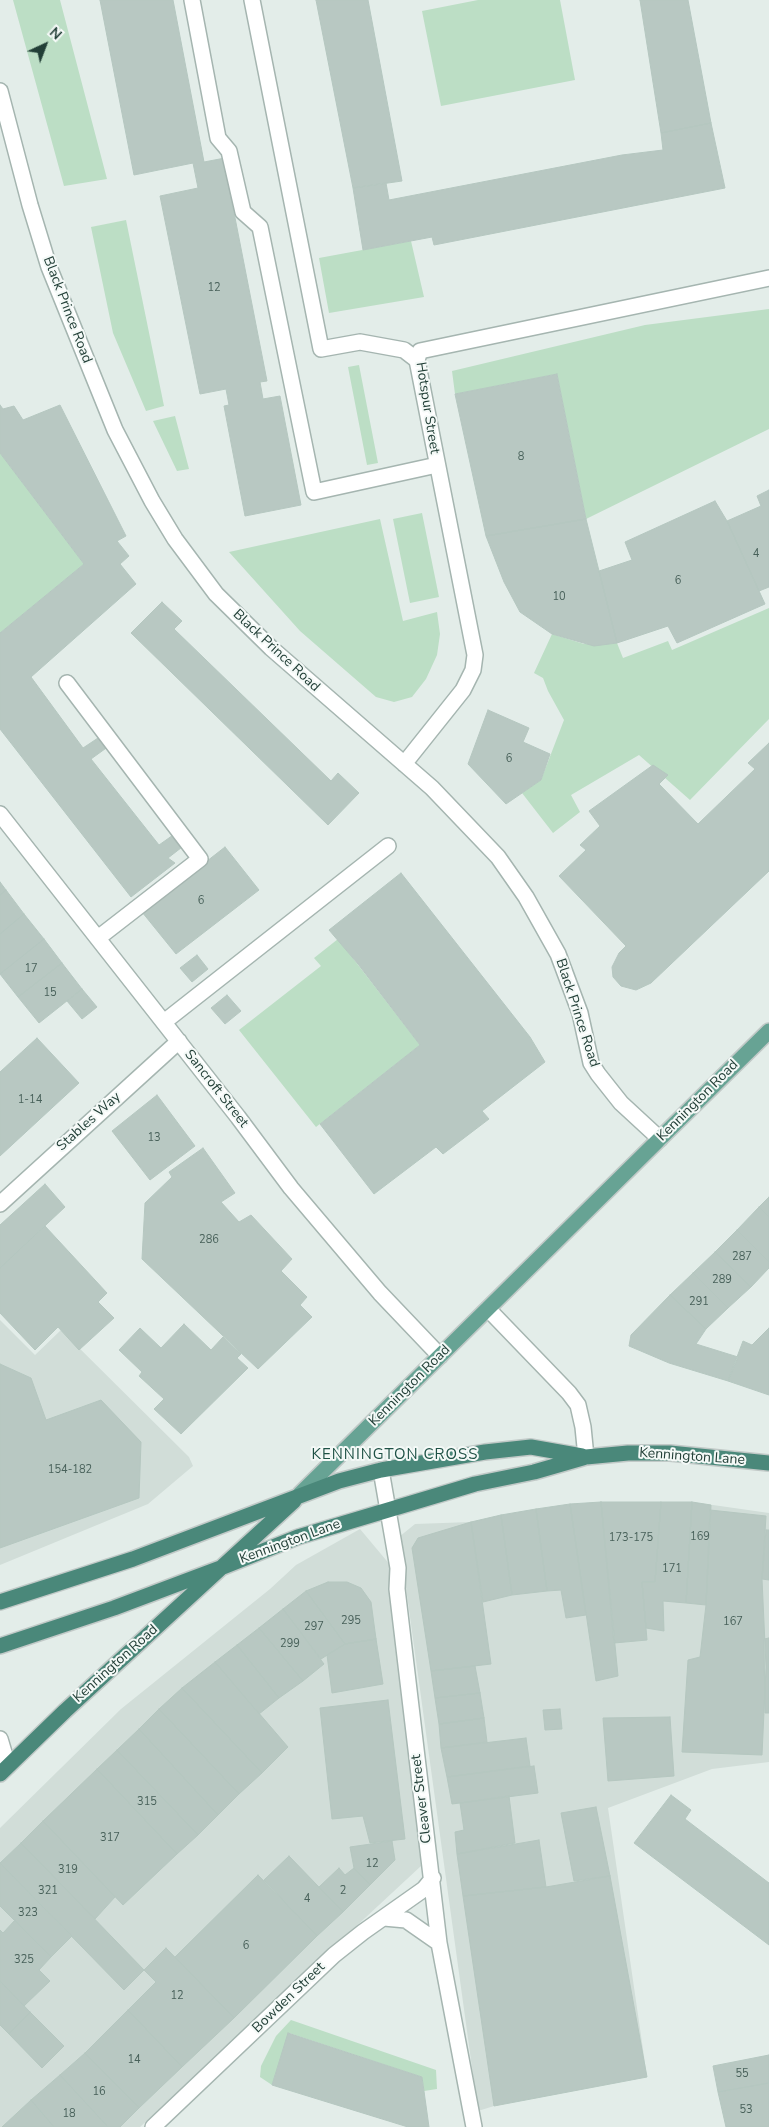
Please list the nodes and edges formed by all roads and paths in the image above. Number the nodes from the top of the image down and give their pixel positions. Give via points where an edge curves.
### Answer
1 (192, 0) edge
2 (252, 0) edge
3 (0, 91) edge
4 (769, 278) edge
5 (417, 360) junction
6 (437, 465) junction
7 (67, 682) dead end
8 (404, 764) junction
9 (0, 814) edge
10 (388, 846) dead end
11 (98, 938) junction
12 (164, 1022) junction
13 (769, 1031) edge
14 (179, 1041) junction
15 (660, 1139) junction
16 (0, 1204) edge
17 (488, 1309) junction
18 (440, 1356) junction
19 (586, 1457) junction
20 (769, 1464) edge
21 (381, 1470) junction
22 (300, 1494) junction
23 (389, 1509) junction
24 (223, 1568) junction
25 (0, 1602) edge
26 (0, 1646) edge
27 (0, 1739) edge
28 (4, 1770) edge
29 (433, 1878) junction
30 (384, 1918) junction
31 (439, 1943) junction
32 (153, 2127) edge
33 (474, 2127) edge

1 - 6 street via 218,138 229,151 243,212 260,227 314,492
2 - 5 street via 321,349 360,342 404,350
3 - 8 street, Black Prince Road via 49,267 115,430 152,501 178,544 216,594 271,648
4 - 5 street, Hotspur Street via 420,351
5 - 6 street, Hotspur Street
6 - 8 street, Hotspur Street via 474,656 473,670 463,690
7 - 11 street via 200,859
8 - 15 street, Black Prince Road via 479,836 526,897 564,967 580,1013 591,1063 621,1103
9 - 11 street, Sancroft Street
10 - 12 street
11 - 12 street, Sancroft Street
12 - 14 street, Sancroft Street
13 - 15 main road, Kennington Road
14 - 16 street, Stables Way
14 - 18 street, Sancroft Street via 290,1188 380,1293
15 - 17 main road, Kennington Road
17 - 18 main road, Kennington Road
17 - 19 street via 578,1405
18 - 22 main road, Kennington Road
19 - 20 highway, Kennington Lane via 670,1453
19 - 21 highway, Kennington Lane via 531,1447
19 - 23 highway, Kennington Lane
21 - 22 highway, Kennington Lane
21 - 23 street, Cleaver Street
22 - 24 highway, Kennington Road
22 - 25 highway, Kennington Lane via 133,1559
23 - 24 highway, Kennington Lane via 298,1537
23 - 29 street, Cleaver Street
24 - 26 highway, Kennington Lane
24 - 28 highway, Kennington Road
27 - 28 street
29 - 30 street, Bowden Street via 424,1889
29 - 31 street, Cleaver Street
30 - 31 street via 406,1920
30 - 32 street, Bowden Street via 334,1955
31 - 33 street, Cleaver Street

